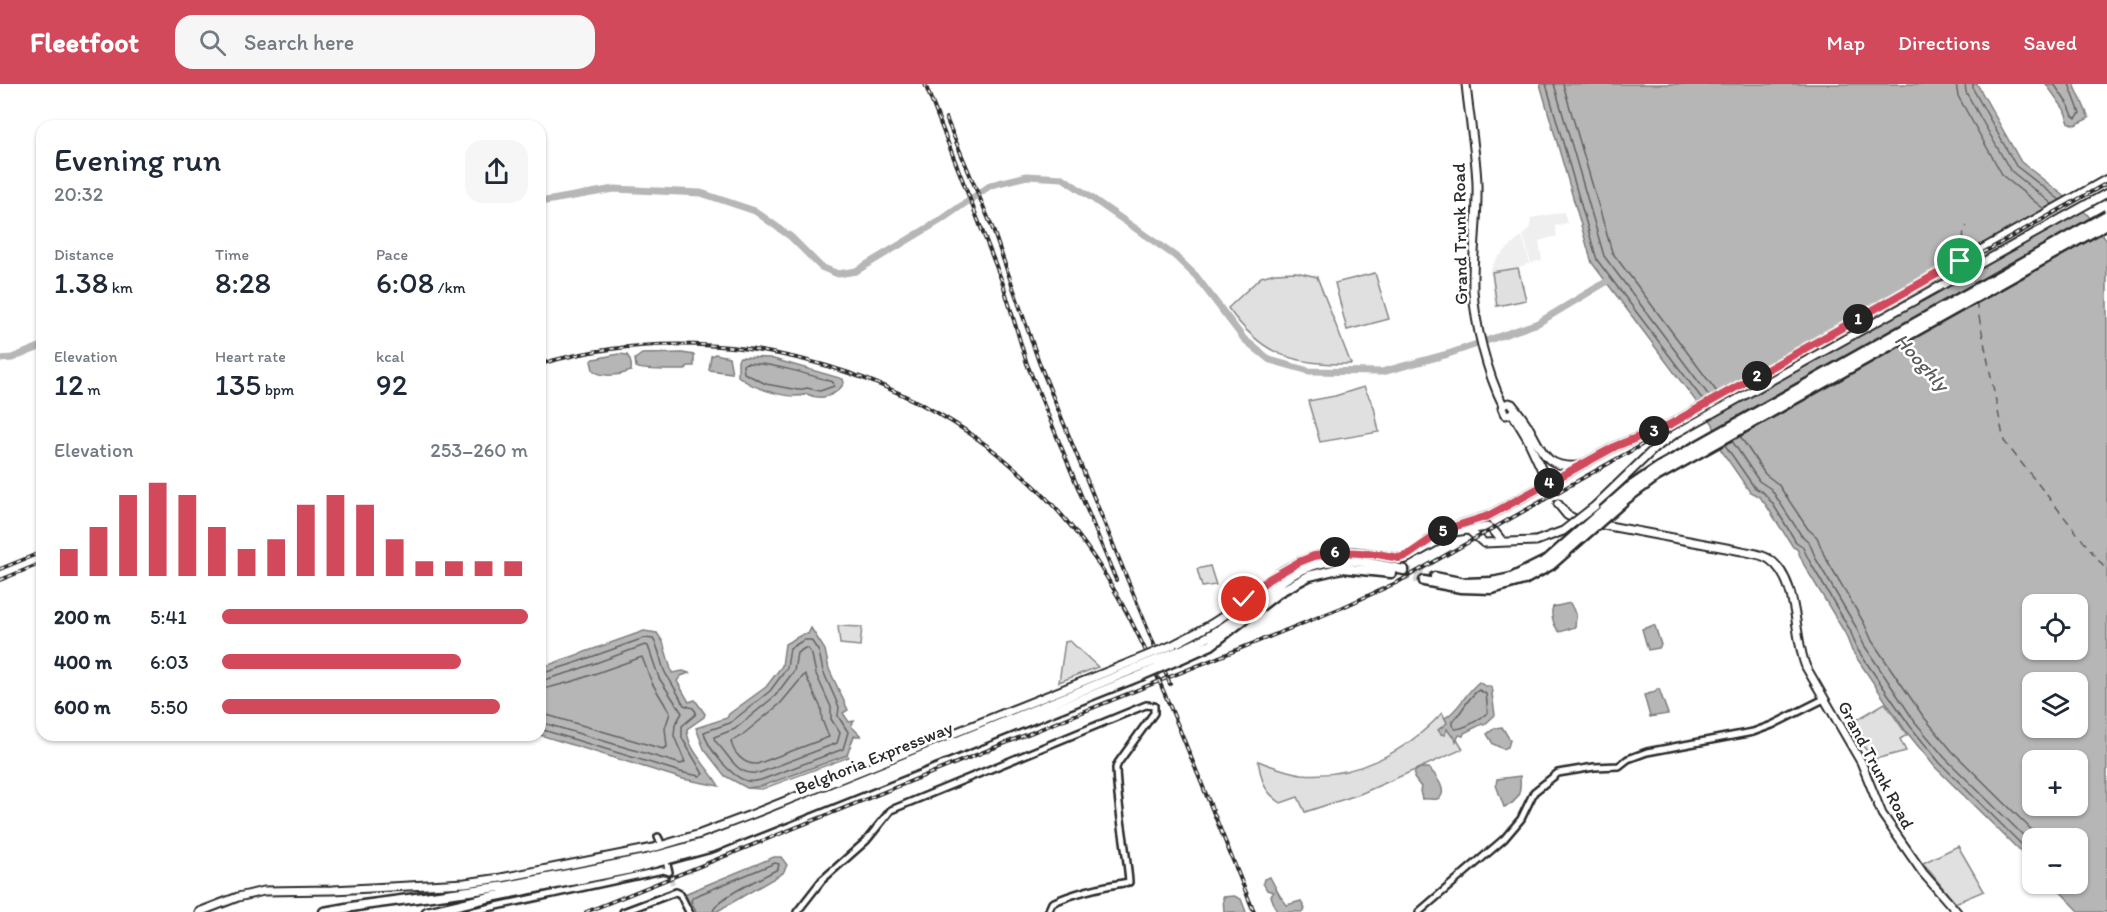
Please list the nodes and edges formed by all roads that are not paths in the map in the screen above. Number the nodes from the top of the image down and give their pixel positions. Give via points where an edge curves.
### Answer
1 (1466, 84) edge
2 (2106, 179) edge
3 (2107, 193) edge
4 (2107, 215) edge
5 (2107, 224) edge
6 (1510, 407) junction
7 (1580, 466) junction
8 (1551, 490) tunnel mouth
9 (1558, 504) tunnel mouth
10 (1470, 531) junction
11 (1502, 541) junction
12 (1423, 547) junction
13 (1404, 570) tunnel mouth
14 (1391, 573) tunnel mouth
15 (1435, 577) tunnel mouth
16 (1424, 581) tunnel mouth
17 (1492, 585) junction
18 (1178, 651) junction
19 (1137, 668) junction
20 (1824, 699) junction
21 (667, 865) dead end
22 (673, 885) tunnel mouth
23 (676, 892) junction
24 (199, 912) edge
25 (324, 912) edge
26 (427, 912) edge
27 (468, 912) edge
28 (623, 912) edge
29 (689, 912) edge
30 (797, 912) edge
31 (1048, 912) edge
32 (1419, 912) edge
33 (1957, 912) edge

1 - 6 main road, Grand Trunk Road via 1477,184 1473,289 1494,382
2 - 7 main road via 1669,425 1616,446
3 - 11 main road, bridge via 1675,434 1563,531 1536,541
4 - 17 highway, bridge via 1659,466 1628,488 1547,560
5 - 17 highway, bridge via 1656,477 1626,498 1551,565 1524,580
6 - 7 main road via 1526,422 1549,460 1559,466
6 - 8 main road, Grand Trunk Road
7 - 12 main road, bridge via 1488,516 1444,530
9 - 20 main road, Grand Trunk Road via 1577,520 1748,552 1772,561 1791,598 1802,660
10 - 11 main road via 1484,543
10 - 11 main road via 1490,528
10 - 12 main road via 1448,534
12 - 18 main road via 1399,558 1343,552 1299,562 1269,579
13 - 18 highway, Belghoria Expressway via 1334,561 1296,572 1218,631
14 - 18 highway, Belghoria Expressway via 1342,568 1309,576 1279,592 1224,636
15 - 17 highway
16 - 17 highway via 1461,588
18 - 19 highway, Belghoria Expressway, bridge
18 - 19 main road, bridge
19 - 24 main road via 730,823 653,848 484,881 264,891
19 - 25 highway, Belghoria Expressway via 703,843 645,859 507,886
19 - 26 highway, Belghoria Expressway via 713,847 644,866
20 - 32 street via 1753,732 1647,752 1619,766 1558,773 1534,792 1512,831
20 - 33 main road, Grand Trunk Road via 1864,769 1882,814 1927,878
21 - 27 street via 669,872 663,870
22 - 23 street
23 - 28 street
23 - 29 street
30 - 31 street via 822,880 866,841 891,810 1146,705 1154,706 1154,713 1116,768 1129,882 1058,900

